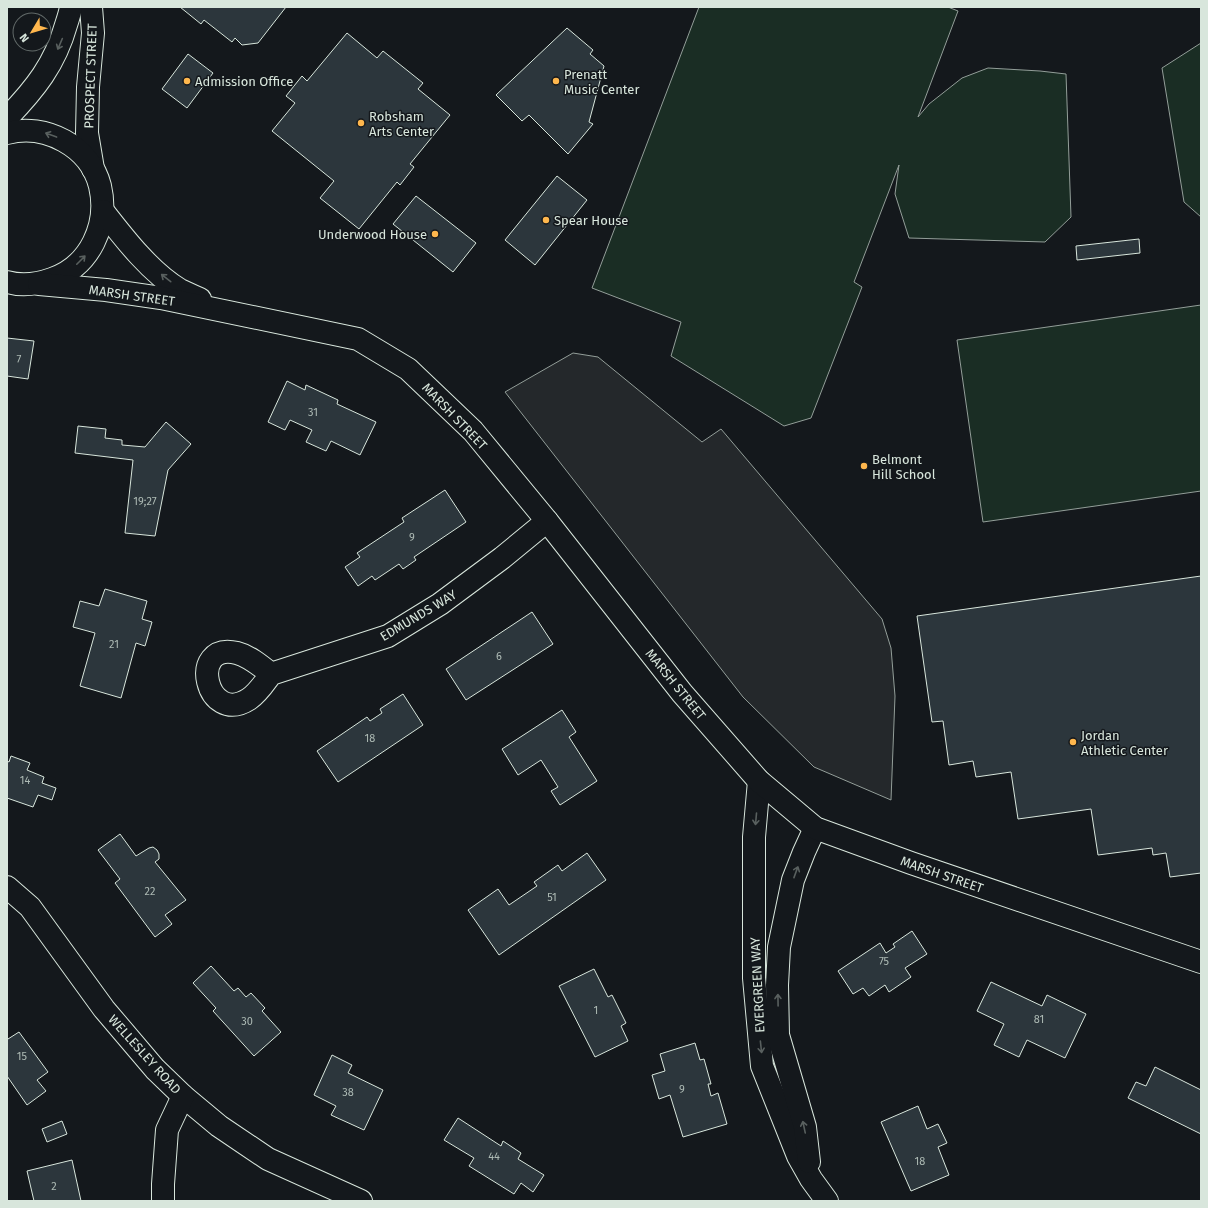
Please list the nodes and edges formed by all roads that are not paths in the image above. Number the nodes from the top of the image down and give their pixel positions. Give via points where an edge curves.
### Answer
1 (71, 7) edge
2 (91, 7) edge
3 (7, 118) edge
4 (7, 132) edge
5 (92, 169) junction
6 (103, 211) junction
7 (7, 282) edge
8 (40, 284) junction
9 (224, 311) junction
10 (547, 521) junction
11 (271, 674) dead end
12 (759, 781) junction
13 (815, 828) junction
14 (7, 886) edge
15 (1201, 962) edge
16 (183, 1096) junction
17 (811, 1179) junction
18 (163, 1201) edge
19 (361, 1201) edge
20 (827, 1201) edge

1 -> 3 street, PROSPECT STREET via 61,43 49,68
2 - 5 street, PROSPECT STREET via 94,33 88,87 87,133
5 -> 4 street via 82,154 52,134 34,130
5 - 6 street via 100,186
8 -> 6 street via 64,275 84,259 97,237
9 -> 6 street, MARSH STREET via 180,289 152,268
7 - 8 street
8 - 9 street, MARSH STREET via 161,298
9 - 10 street, MARSH STREET via 358,339 408,369 473,431
10 - 11 street, EDMUNDS WAY via 440,604 388,636
10 - 12 street, MARSH STREET via 682,693
12 - 13 street, MARSH STREET
12 -> 17 street, EVERGREEN WAY via 754,837 754,978 762,1066 798,1156
13 - 15 street, MARSH STREET
17 -> 13 street, EVERGREEN WAY via 804,1127 778,1035 777,985 779,947 792,887
14 - 16 street, WELLESLEY ROAD via 30,907 104,1009 155,1069
16 - 18 street via 167,1130
16 - 19 street, WELLESLEY ROAD via 219,1126 268,1159
17 - 20 street, EVERGREEN WAY

